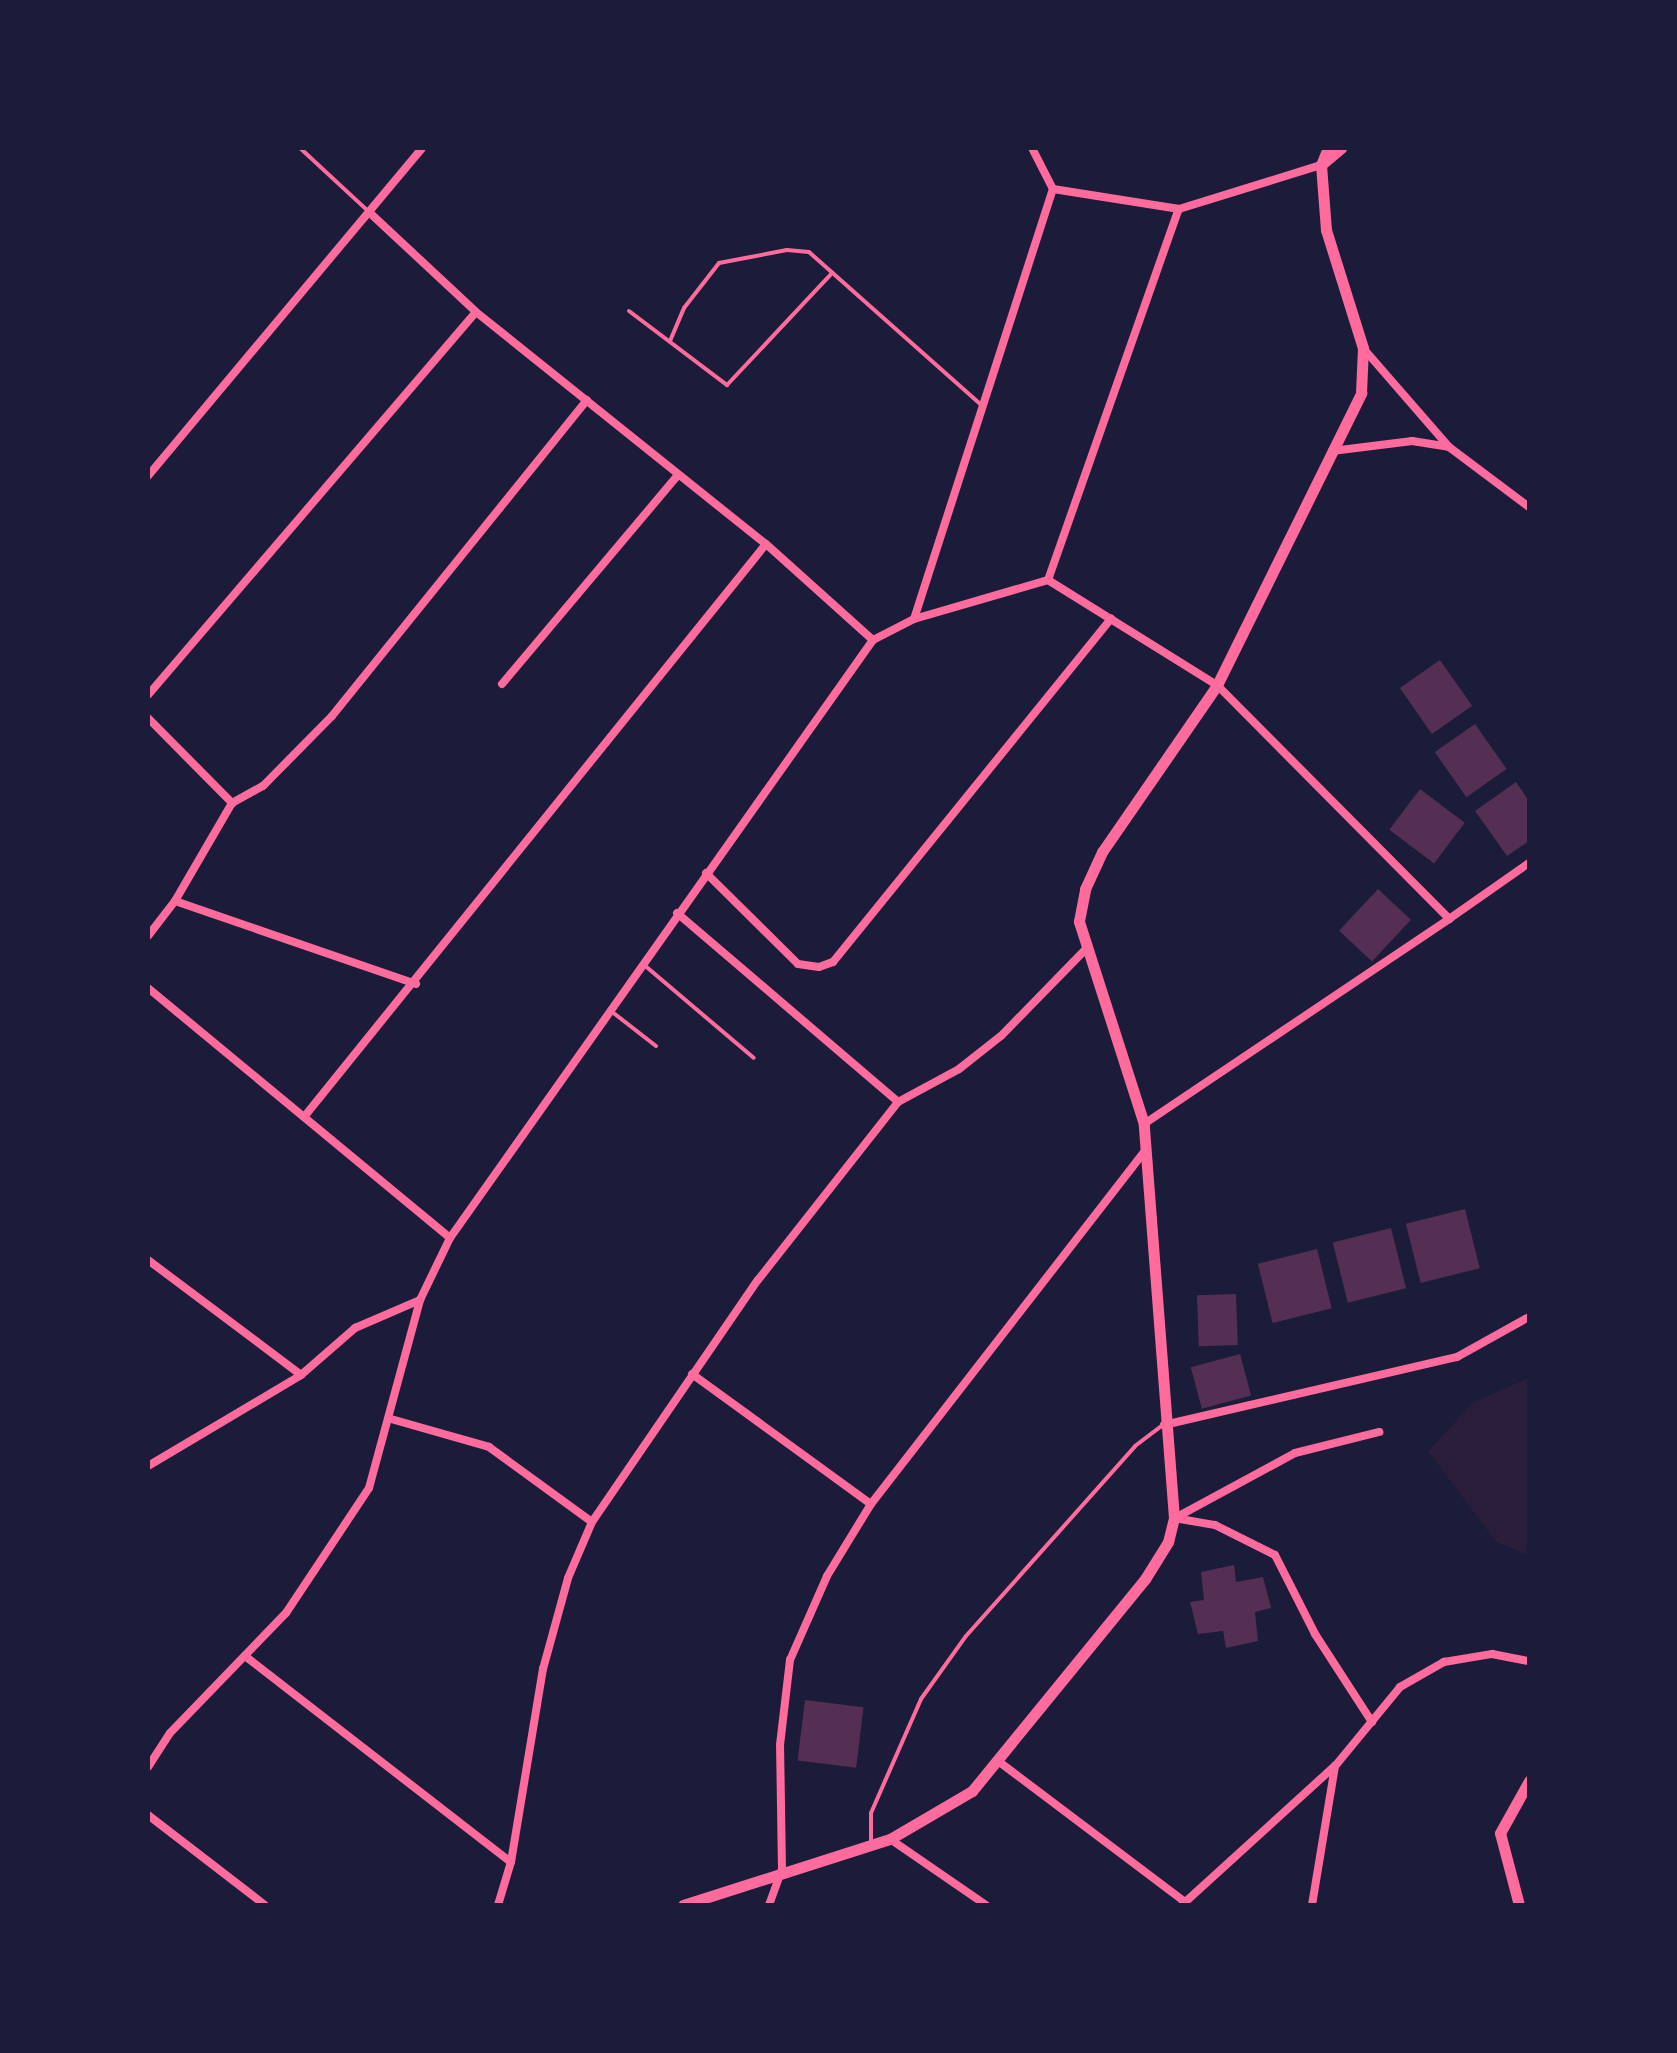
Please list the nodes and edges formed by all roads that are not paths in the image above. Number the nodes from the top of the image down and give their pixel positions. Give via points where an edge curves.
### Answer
1 (300, 148) edge
2 (422, 148) edge
3 (1032, 148) edge
4 (1328, 148) edge
5 (1341, 148) edge
6 (1321, 165) junction
7 (1053, 189) junction
8 (1179, 209) junction
9 (370, 213) junction
10 (832, 273) junction
11 (629, 311) dead end
12 (476, 312) junction
13 (670, 341) junction
14 (1363, 348) junction
15 (587, 400) junction
16 (980, 404) junction
17 (1449, 447) junction
18 (1332, 451) junction
19 (678, 475) junction
20 (148, 476) edge
21 (1529, 507) edge
22 (766, 544) junction
23 (1048, 580) junction
24 (914, 619) junction
25 (1111, 619) junction
26 (873, 640) junction
27 (502, 684) dead end
28 (1217, 685) junction
29 (148, 695) edge
30 (148, 718) edge
31 (232, 803) junction
32 (1529, 863) edge
33 (706, 873) junction
34 (175, 901) junction
35 (677, 913) junction
36 (1449, 919) junction
37 (148, 936) edge
38 (1085, 950) junction
39 (642, 962) junction
40 (416, 984) junction
41 (148, 988) edge
42 (609, 1009) junction
43 (656, 1046) dead end
44 (754, 1058) dead end
45 (898, 1102) junction
46 (304, 1117) junction
47 (1144, 1124) junction
48 (1147, 1150) junction
49 (450, 1238) junction
50 (148, 1260) edge
51 (420, 1300) junction
52 (1529, 1317) edge
53 (692, 1374) junction
54 (301, 1375) junction
55 (391, 1419) junction
56 (1163, 1425) junction
57 (1379, 1432) dead end
58 (148, 1466) edge
59 (871, 1504) junction
60 (1174, 1518) junction
61 (592, 1522) junction
62 (245, 1656) junction
63 (1529, 1661) edge
64 (1372, 1722) junction
65 (998, 1761) junction
66 (1336, 1765) junction
67 (148, 1767) edge
68 (1529, 1781) edge
69 (148, 1815) edge
70 (890, 1839) junction
71 (871, 1845) junction
72 (511, 1862) junction
73 (782, 1870) junction
74 (1184, 1904) edge
75 (265, 1905) edge
76 (498, 1905) edge
77 (683, 1905) edge
78 (769, 1905) edge
79 (986, 1905) edge
80 (1312, 1905) edge
81 (1519, 1905) edge

1 - 9 lane
2 - 9 street
3 - 7 street
4 - 6 street
5 - 6 street
6 - 8 street
6 - 14 street via 1326,230
7 - 8 street
7 - 16 street
8 - 23 street
9 - 12 street
9 - 20 street
10 - 13 lane via 809,252 787,250 719,263 684,308
10 - 13 lane via 727,385
10 - 16 lane
11 - 13 lane
12 - 15 street
12 - 29 street
14 - 17 street
14 - 18 street via 1361,393
15 - 19 street
15 - 31 street via 332,716 263,786
16 - 24 street
17 - 18 street via 1398,441
17 - 21 street
18 - 28 street
19 - 22 street
19 - 27 street
22 - 26 street
22 - 40 street
23 - 24 street
23 - 25 street
24 - 26 street
25 - 28 street
25 - 33 street via 833,962 819,967 798,964
26 - 33 street
28 - 36 street
28 - 38 street via 1102,852 1081,910
30 - 31 street
31 - 34 street
32 - 36 street
33 - 35 street
34 - 37 street
34 - 40 street
35 - 39 street
35 - 45 street
36 - 47 street
38 - 45 street via 1001,1036 959,1069
38 - 47 street
39 - 42 street
39 - 44 lane
40 - 46 street
41 - 46 street
42 - 43 lane
42 - 49 street
45 - 53 street
46 - 49 street
47 - 48 street
48 - 56 street
48 - 59 street
49 - 51 street
50 - 54 street
51 - 54 street via 355,1328
51 - 55 street
52 - 56 street via 1457,1357
53 - 59 street
53 - 61 street
54 - 58 street
55 - 61 street via 489,1447
55 - 62 street via 369,1488 286,1613
56 - 60 street
56 - 71 lane via 1135,1446 976,1624 921,1699 871,1813
57 - 60 street via 1295,1453
59 - 73 street via 827,1576 790,1660 780,1745
60 - 64 street via 1215,1525 1275,1555 1315,1634
60 - 65 street via 1168,1542 1145,1579
61 - 72 street via 568,1578 543,1669
62 - 67 street via 170,1733
62 - 72 street
63 - 64 street via 1492,1654 1444,1662 1400,1687
64 - 66 street
65 - 70 street via 972,1791
65 - 74 street
66 - 74 street
66 - 80 street
68 - 81 street via 1500,1833
69 - 75 street
70 - 71 street
70 - 79 street
71 - 73 street
72 - 76 street
73 - 77 street
73 - 78 street

